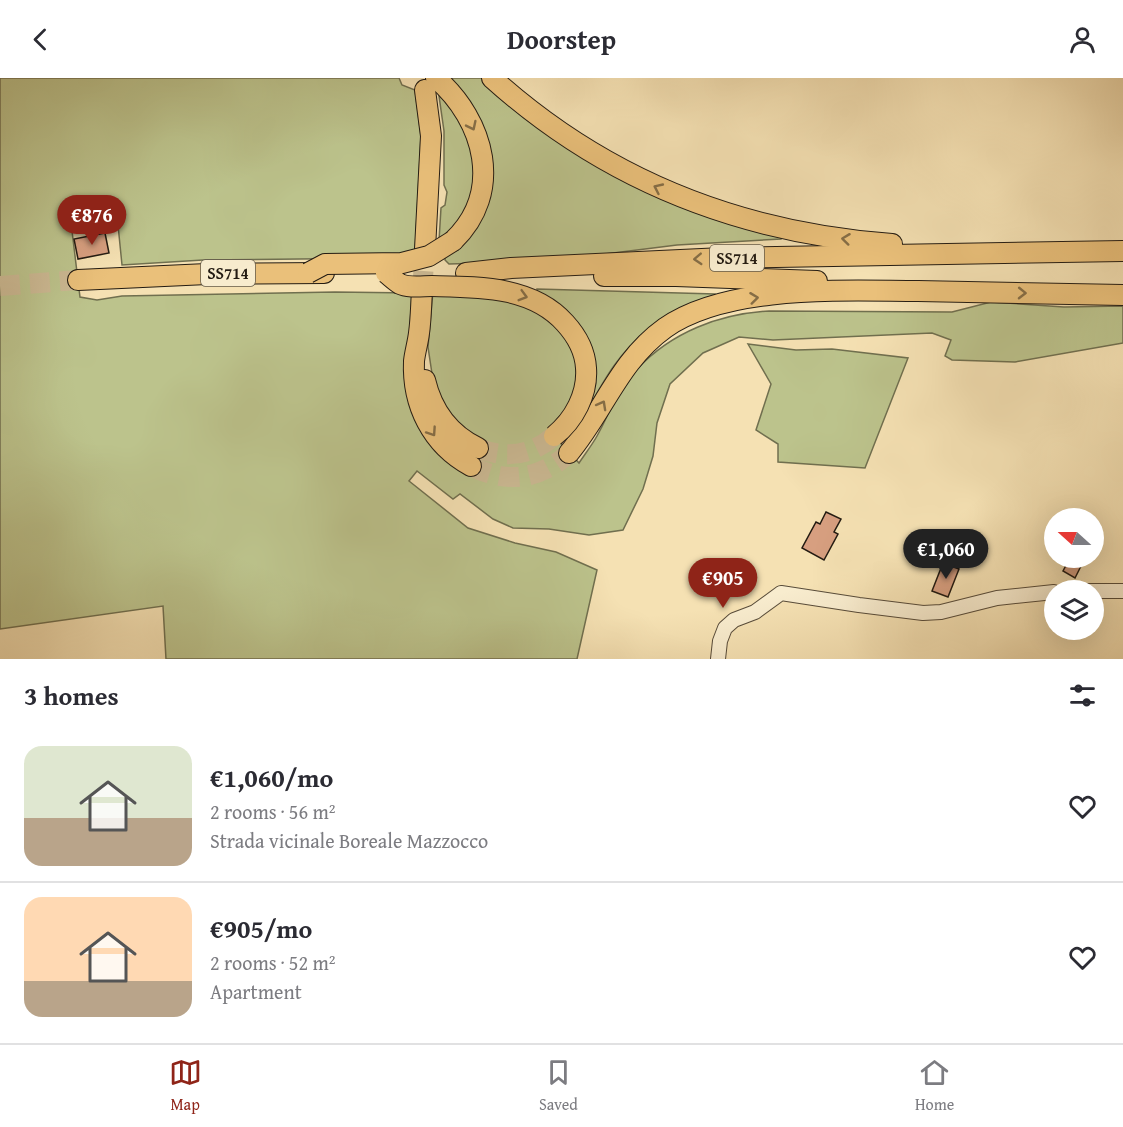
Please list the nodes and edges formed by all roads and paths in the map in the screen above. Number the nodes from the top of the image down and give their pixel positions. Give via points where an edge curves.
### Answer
1 (492, 78) edge
2 (433, 83) edge
3 (425, 249) tunnel mouth
4 (1123, 251) edge
5 (1009, 252) junction
6 (308, 273) junction
7 (386, 273) junction
8 (466, 273) junction
9 (78, 280) tunnel mouth
10 (422, 291) tunnel mouth
11 (963, 292) junction
12 (1123, 295) edge
13 (554, 436) tunnel mouth
14 (569, 453) tunnel mouth
15 (474, 457) tunnel mouth
16 (1104, 591) edge
17 (1123, 591) edge
18 (1044, 593) edge
19 (718, 659) edge

5 -> 1 highway via 835,237 761,223 704,206 645,182 589,152 549,126
2 - 3 highway
2 -> 6 highway, bridge via 457,101 480,148 484,181 479,204 466,227 429,256 402,263 325,264
4 - 5 highway, SS714
5 -> 8 highway, SS714 via 723,258
6 - 7 highway, SS714
6 - 9 highway, SS714
7 - 8 highway, SS714
7 -> 13 highway, bridge via 402,286 482,288 519,295 545,306 564,321 582,350 586,380 574,414
8 - 11 highway, SS714 via 511,277 744,278
10 - 15 highway via 414,360 418,399 432,433 446,450
11 -> 12 highway, SS714
14 -> 11 highway via 636,353 666,328 695,312 734,301 785,294
16 - 17 street
18 - 19 street via 997,598 941,612 910,612 781,593 725,627

